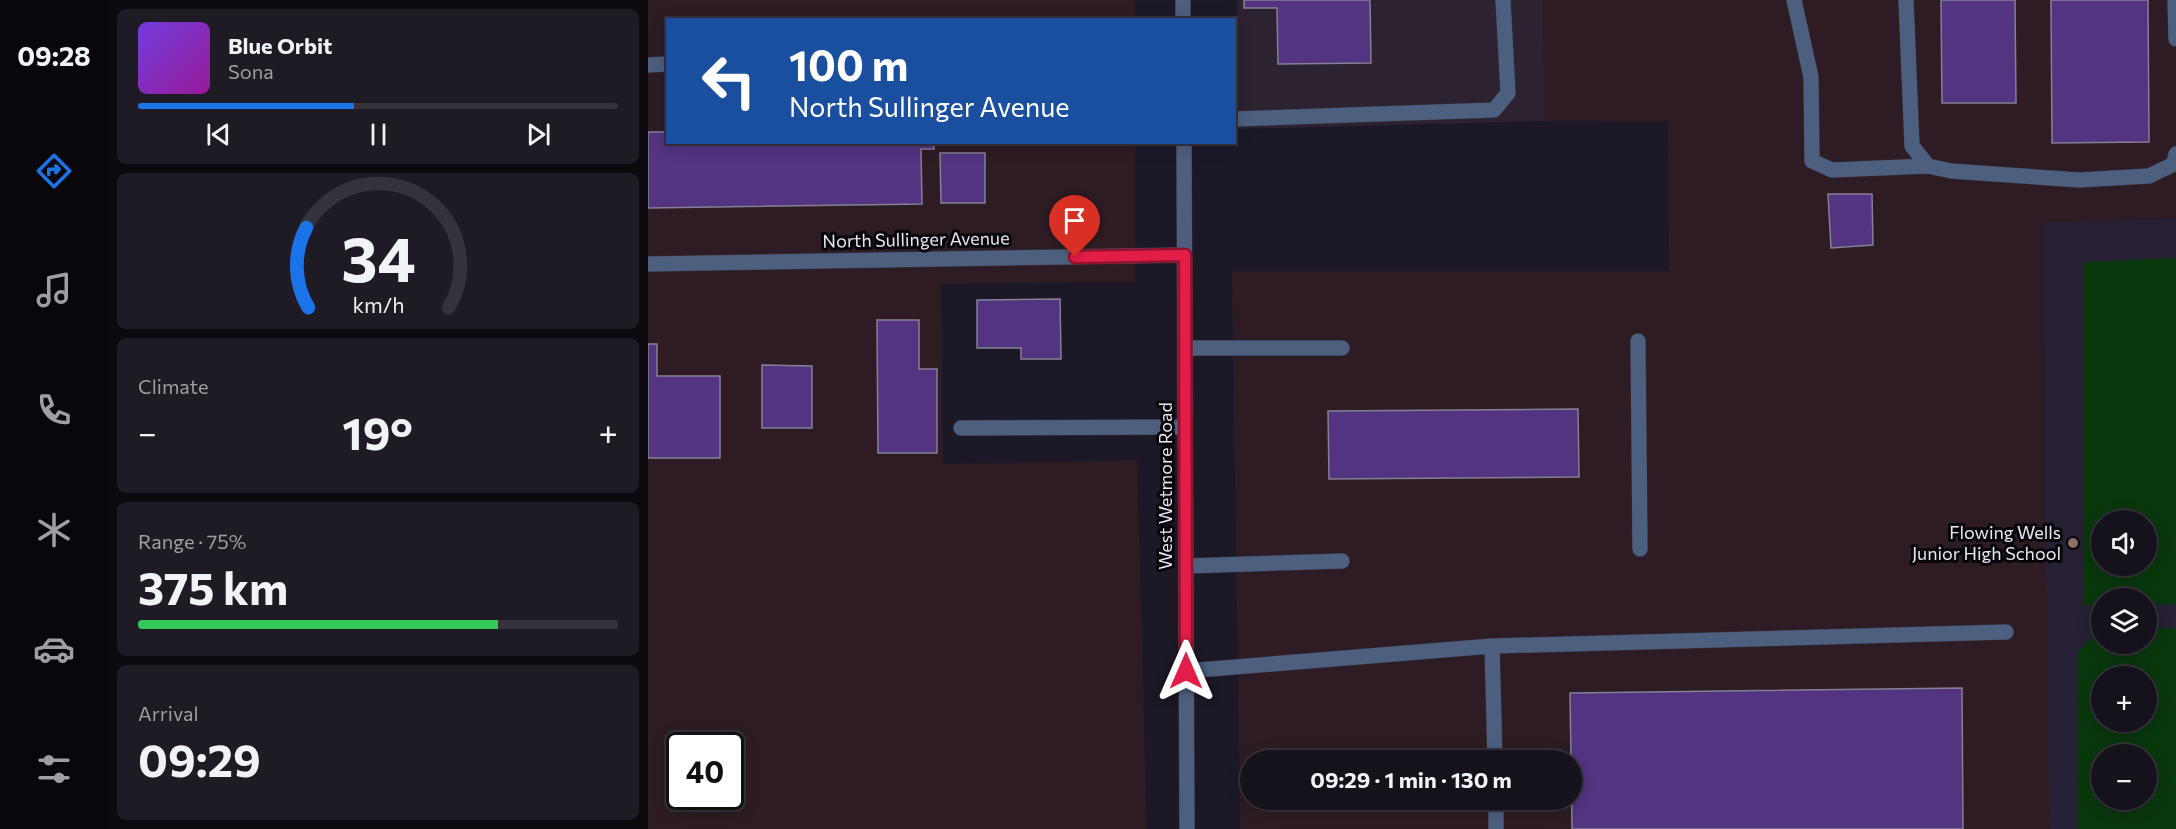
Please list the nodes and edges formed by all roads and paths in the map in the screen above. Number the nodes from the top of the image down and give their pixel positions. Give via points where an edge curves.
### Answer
1 (1183, 0) edge
2 (1503, 0) edge
3 (1794, 0) edge
4 (1906, 0) edge
5 (2175, 0) edge
6 (1183, 18) edge
7 (2176, 39) edge
8 (666, 64) edge
9 (648, 65) edge
10 (1236, 119) edge
11 (1184, 144) edge
12 (2176, 154) edge
13 (1928, 166) junction
14 (1185, 255) junction
15 (648, 264) edge
16 (1638, 341) dead end
17 (1185, 348) junction
18 (1342, 348) dead end
19 (1185, 427) junction
20 (961, 428) dead end
21 (1640, 549) dead end
22 (1342, 561) dead end
23 (1186, 566) junction
24 (2006, 632) dead end
25 (1492, 646) junction
26 (1186, 671) junction
27 (1495, 750) edge
28 (1496, 810) edge
29 (1187, 829) edge
30 (1496, 829) edge

1 - 6 street
2 - 10 street via 1508,93 1494,110
3 - 13 street via 1811,77 1812,161 1832,170
4 - 13 street via 1912,146
5 - 7 street
8 - 9 street
11 - 14 street, West Wetmore Road
12 - 13 street via 2174,164 2149,176 2079,180
14 - 15 street, North Sullinger Avenue
14 - 17 street, West Wetmore Road
16 - 21 street
17 - 18 street
17 - 19 street, West Wetmore Road
19 - 20 street
19 - 23 street, West Wetmore Road
22 - 23 street
23 - 26 street, West Wetmore Road
24 - 25 street
25 - 26 street
25 - 27 street
26 - 29 street, West Wetmore Road
28 - 30 street

